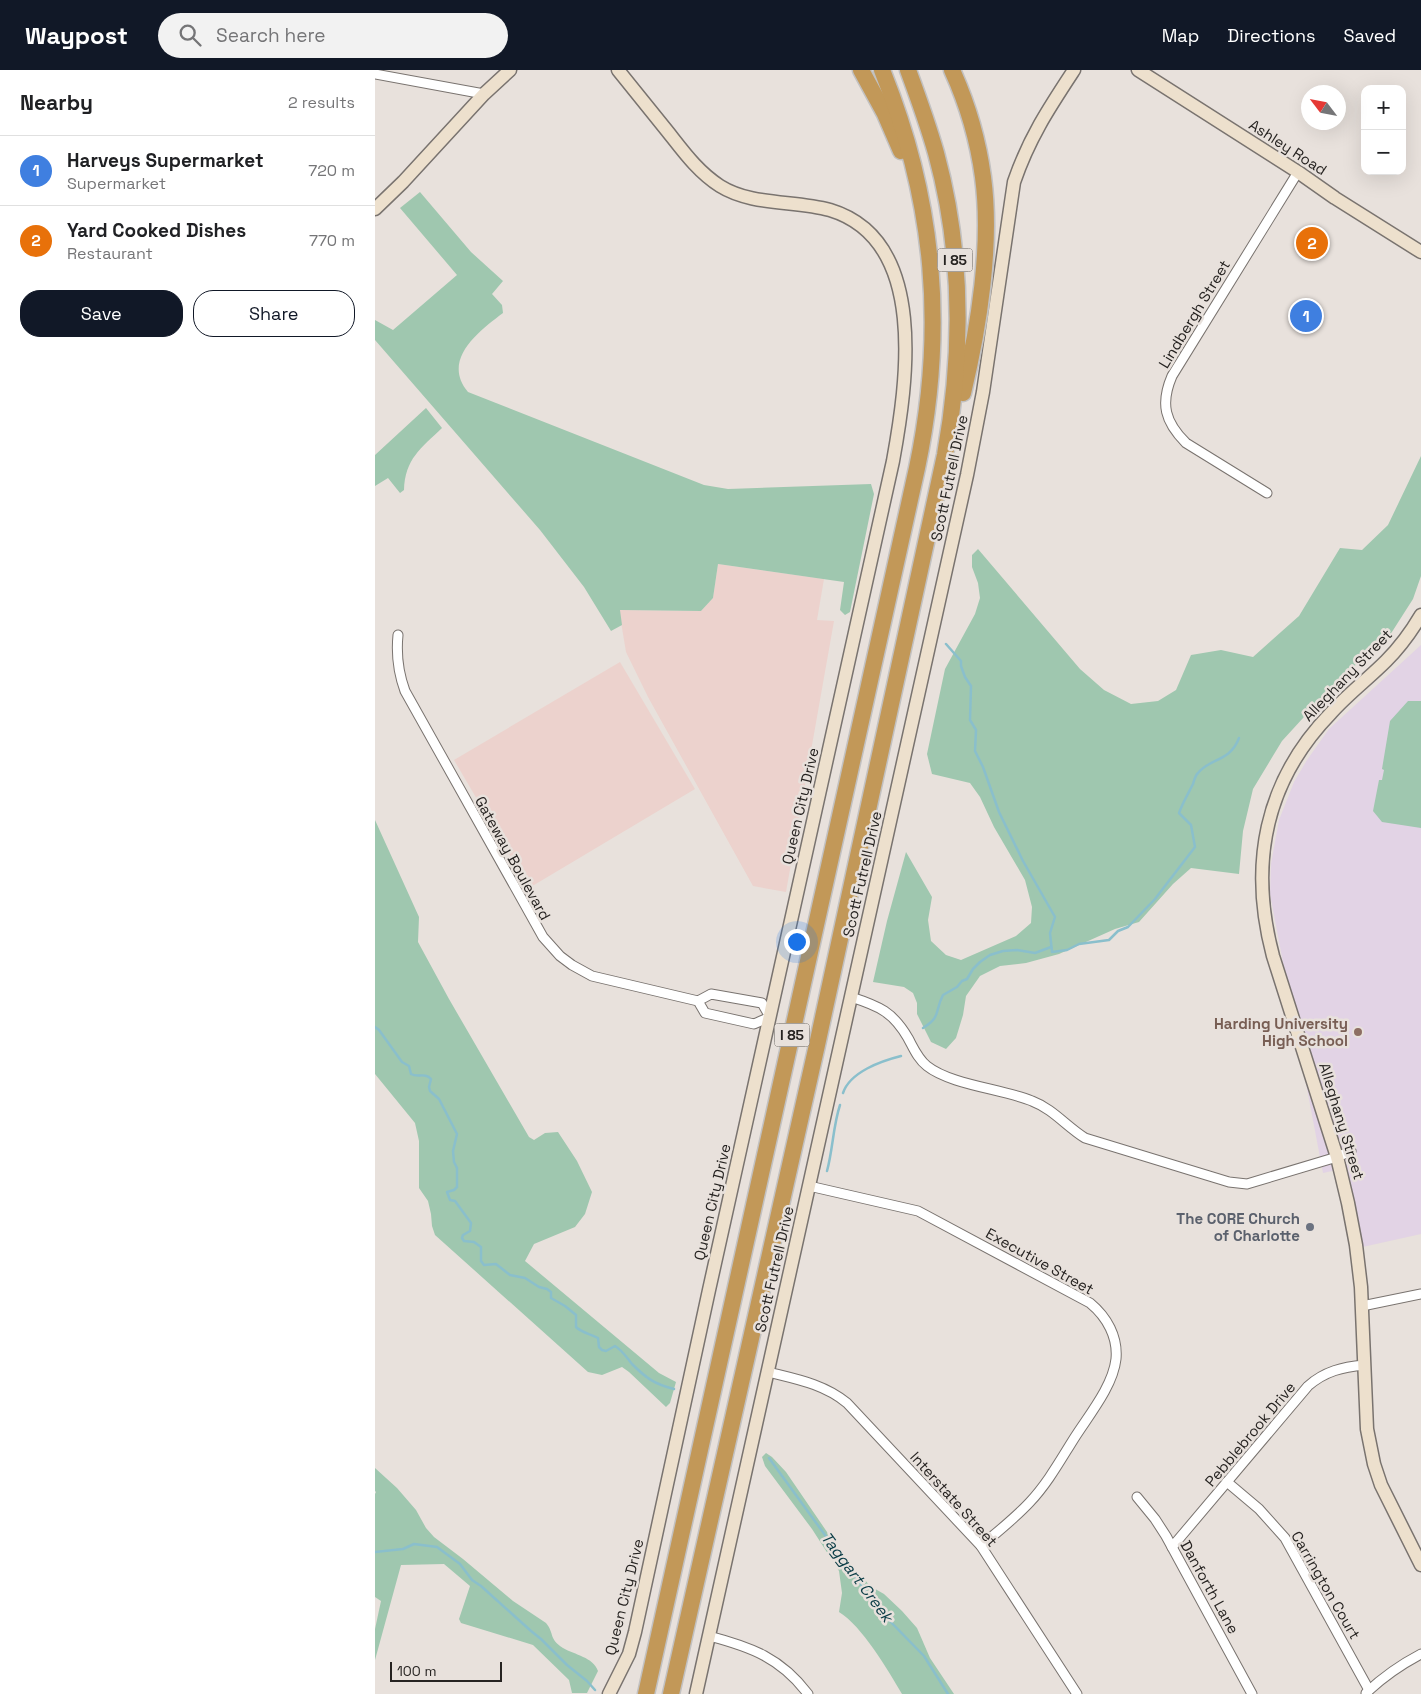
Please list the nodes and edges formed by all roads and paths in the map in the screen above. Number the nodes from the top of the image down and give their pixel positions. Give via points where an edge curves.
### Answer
1 (509, 70) edge
2 (618, 70) edge
3 (861, 70) edge
4 (882, 70) edge
5 (908, 70) edge
6 (952, 70) edge
7 (1074, 70) edge
8 (1138, 70) edge
9 (375, 74) edge
10 (484, 94) junction
11 (1298, 172) junction
12 (375, 209) edge
13 (924, 209) junction
14 (1421, 252) edge
15 (945, 456) junction
16 (1267, 493) dead end
17 (1421, 616) edge
18 (398, 635) dead end
19 (851, 998) junction
20 (698, 1001) junction
21 (769, 1017) junction
22 (1351, 1151) dead end
23 (1337, 1157) junction
24 (809, 1186) junction
25 (1421, 1294) edge
26 (1362, 1306) junction
27 (1364, 1365) junction
28 (768, 1372) junction
29 (1227, 1482) junction
30 (1137, 1498) dead end
31 (981, 1546) junction
32 (1172, 1547) junction
33 (1421, 1565) edge
34 (709, 1636) junction
35 (1421, 1654) edge
36 (1367, 1692) edge
37 (609, 1694) edge
38 (646, 1694) edge
39 (671, 1694) edge
40 (696, 1694) edge
41 (808, 1694) edge
42 (1077, 1694) edge
43 (1252, 1694) edge

1 - 10 street
2 - 21 street, Queen City Drive via 689,159 713,181 749,197 821,208 851,219 883,250 899,287 906,350 905,380 893,461
3 - 13 highway via 897,141
4 - 13 highway, I 85 via 904,131
5 - 15 highway, I 85 via 936,155 950,220 956,272 956,378
6 - 15 highway via 979,154 984,182 985,224 976,330 961,402
7 - 19 street, Scott Futrell Drive via 1036,129 1012,189 983,392 967,475
8 - 11 street, Ashley Road
9 - 10 street
10 - 12 street
11 - 14 street, Ashley Road
11 - 16 street, Lindbergh Street via 1172,376 1165,397 1169,423 1186,443
13 - 38 highway, I 85 via 931,268 933,334 929,401 921,451
15 - 39 highway, I 85
17 - 23 street, Alleghany Street via 1400,646 1332,711 1303,746 1277,795 1266,834 1261,886 1267,933
18 - 20 street, Gateway Boulevard via 398,666 405,691 543,937 560,956 587,974
19 - 23 street via 881,1008 895,1018 918,1057 935,1072 1033,1101 1085,1138 1229,1182 1247,1184
19 - 24 street, Scott Futrell Drive
20 - 21 street, Gateway Boulevard via 705,1013 754,1024
20 - 21 street, Gateway Boulevard via 711,994 762,1003
21 - 37 street, Queen City Drive via 635,1632 629,1654
22 - 23 street
23 - 26 street, Alleghany Street via 1354,1230
24 - 28 street, Scott Futrell Drive
24 - 31 street, Executive Street via 918,1211 1089,1303 1106,1319 1115,1342 1116,1359 1105,1389 1043,1486 1020,1512
25 - 26 street
26 - 27 street, Alleghany Street
27 - 29 street, Pebblebrook Drive via 1332,1371 1313,1382
27 - 33 street, Alleghany Street via 1367,1429 1374,1464 1390,1505
28 - 31 street, Interstate Street via 817,1385 841,1399
28 - 34 street, Scott Futrell Drive
29 - 32 street, Pebblebrook Drive
29 - 36 street, Carrington Court via 1285,1538
30 - 32 street, Danforth Lane
31 - 42 street, Interstate Street
32 - 43 street, Danforth Lane
34 - 40 street, Scott Futrell Drive
34 - 41 street via 764,1654 789,1672
35 - 36 street via 1389,1673

